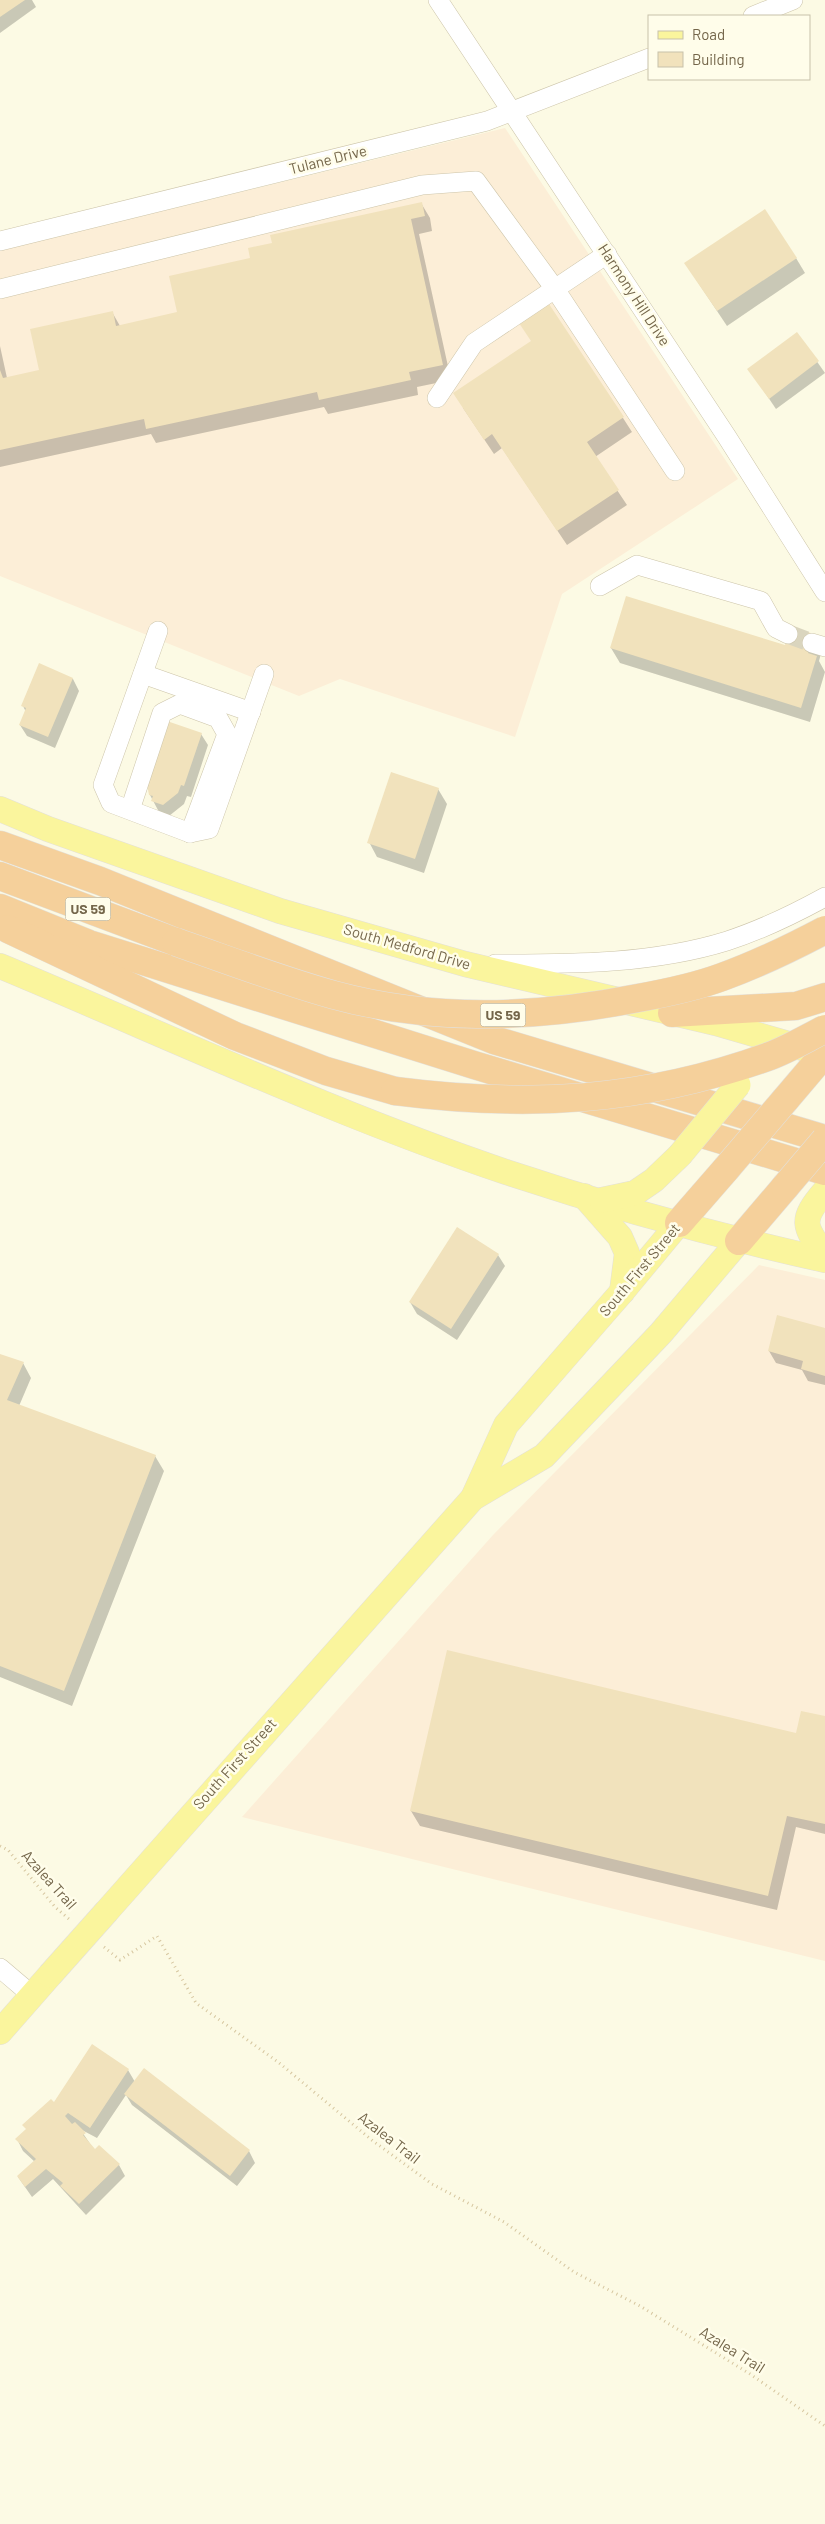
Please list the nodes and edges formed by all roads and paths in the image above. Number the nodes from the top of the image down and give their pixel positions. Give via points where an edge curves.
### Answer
1 (438, 0) edge
2 (793, 0) edge
3 (756, 15) edge
4 (648, 58) edge
5 (513, 112) junction
6 (0, 241) edge
7 (607, 254) junction
8 (0, 288) edge
9 (556, 289) junction
10 (437, 398) dead end
11 (675, 471) dead end
12 (600, 586) dead end
13 (825, 592) edge
14 (158, 631) dead end
15 (788, 634) tunnel mouth
16 (142, 674) junction
17 (264, 674) dead end
18 (251, 712) junction
19 (0, 809) edge
20 (130, 810) junction
21 (190, 833) junction
22 (0, 845) edge
23 (0, 876) edge
24 (825, 897) edge
25 (0, 908) edge
26 (0, 925) edge
27 (825, 930) edge
28 (465, 964) junction
29 (0, 966) edge
30 (825, 997) edge
31 (672, 1013) junction
32 (749, 1033) junction
33 (825, 1048) edge
34 (825, 1139) edge
35 (824, 1186) edge
36 (592, 1198) junction
37 (679, 1223) junction
38 (739, 1241) junction
39 (825, 1255) edge
40 (825, 1260) edge
41 (621, 1293) junction
42 (473, 1498) junction
43 (0, 1846) edge
44 (76, 1925) dead end
45 (98, 1943) dead end
46 (0, 1968) edge
47 (33, 1996) junction
48 (0, 2032) edge
49 (825, 2426) edge

1 - 5 street, Harmony Hill Drive
2 - 3 street
4 - 5 street, Tulane Drive
5 - 6 street, Tulane Drive
5 - 7 street, Harmony Hill Drive
7 - 9 street
7 - 13 street, Harmony Hill Drive
8 - 9 street via 422,185 476,181
9 - 10 street via 474,343
9 - 11 street
12 - 15 street via 637,565 761,601 776,628
14 - 16 street
16 - 18 street
16 - 20 street via 103,785 111,803
17 - 18 street
18 - 21 street via 210,829
19 - 28 main road, South Medford Drive via 270,908
20 - 21 street
20 - 21 street via 162,713 180,704 218,718 227,734
22 - 34 highway via 100,881 494,1040
23 - 27 highway, US 59, bridge via 176,942 335,995 413,1010 503,1015 583,1009 672,992 720,978 777,955
24 - 28 street via 793,915 727,941 653,957 565,964
25 - 35 highway via 99,947 474,1065
26 - 33 highway, bridge via 235,1036 326,1070 395,1091 456,1099 537,1101 631,1093 771,1056
28 - 31 main road, South Medford Drive
29 - 36 main road via 322,1103 506,1172
30 - 31 highway via 796,1006
31 - 32 main road, South Medford Drive
32 - 33 main road, South Medford Drive
32 - 36 main road, bridge via 747,1071 680,1155 635,1193
33 - 37 highway, South First Street, bridge via 785,1100
34 - 38 highway, South First Street, bridge
35 - 39 main road via 806,1219 809,1234
36 - 37 main road
36 - 41 main road via 620,1237 627,1253
37 - 38 main road
37 - 41 main road, South First Street
38 - 40 main road
38 - 42 main road, South First Street via 661,1333 544,1456
41 - 42 main road, South First Street via 506,1425
42 - 47 main road, South First Street, bridge
43 - 44 path, Azalea Trail via 8,1850 55,1907
45 - 49 path, Azalea Trail via 120,1960 157,1936 196,2003 278,2062 373,2141 432,2184 504,2222 574,2272 640,2306 750,2374
46 - 47 street
47 - 48 main road, South First Street

